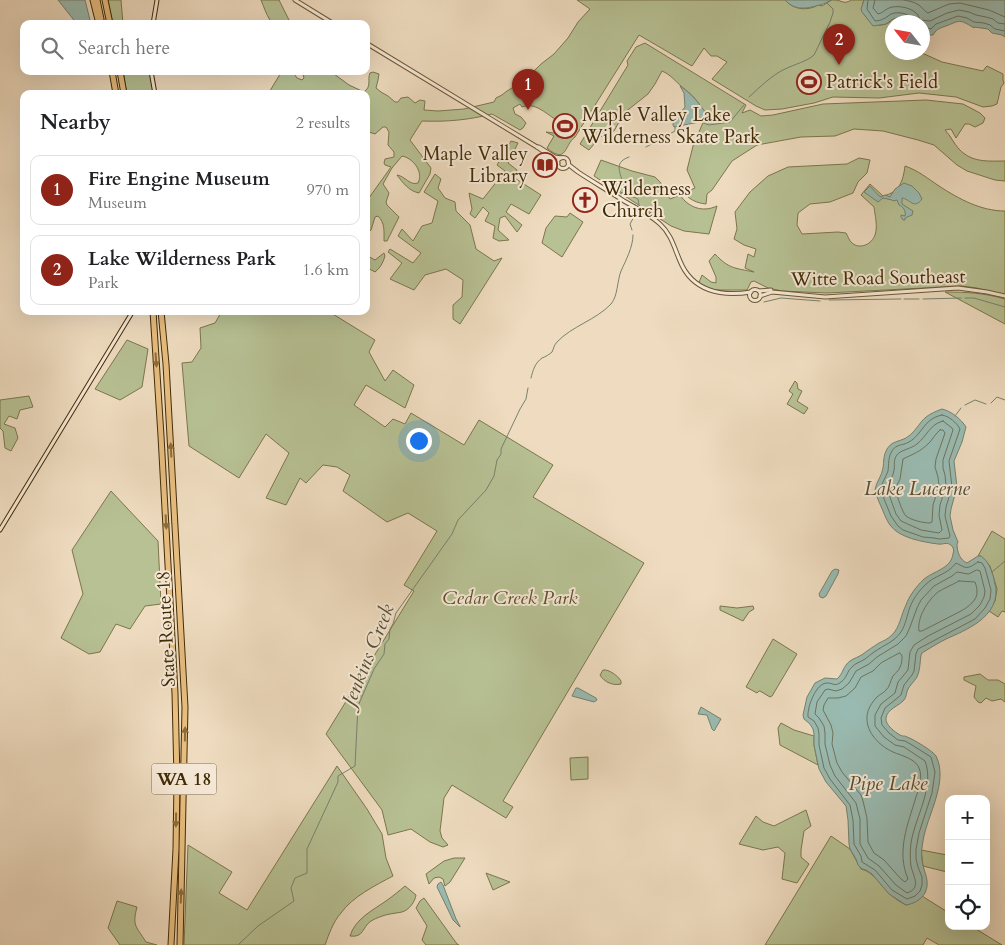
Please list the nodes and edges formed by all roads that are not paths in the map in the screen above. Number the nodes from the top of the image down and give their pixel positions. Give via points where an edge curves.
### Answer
1 (93, 0) edge
2 (97, 0) edge
3 (105, 0) edge
4 (157, 0) edge
5 (296, 0) edge
6 (99, 20) edge
7 (100, 20) edge
8 (109, 20) edge
9 (154, 20) edge
10 (328, 20) edge
11 (370, 45) edge
12 (112, 75) edge
13 (121, 75) edge
14 (152, 75) edge
15 (115, 90) edge
16 (123, 90) edge
17 (155, 90) edge
18 (537, 147) junction
19 (561, 158) junction
20 (568, 162) junction
21 (558, 164) junction
22 (564, 168) junction
23 (578, 172) junction
24 (759, 291) junction
25 (781, 293) junction
26 (750, 294) junction
27 (760, 296) junction
28 (1005, 296) edge
29 (131, 315) edge
30 (153, 315) edge
31 (161, 315) edge
32 (0, 530) edge
33 (172, 945) edge
34 (180, 945) edge

1 - 6 highway
2 - 7 highway
3 - 8 highway
4 - 9 street
5 - 10 street
11 - 18 street
12 - 15 highway
13 - 16 highway
14 - 17 street
18 - 19 street
18 - 21 street
19 - 20 street
19 - 21 street
20 - 22 street
20 - 23 street, Witte Road Southeast
21 - 22 street
22 - 23 street, Witte Road Southeast
23 - 26 street, Witte Road Southeast via 662,226 672,240 685,272 695,282 714,292
24 - 25 street, Witte Road Southeast
24 - 26 street, Witte Road Southeast via 755,289
24 - 27 street
25 - 27 street, Witte Road Southeast
25 - 28 street, Witte Road Southeast via 825,297 958,288
26 - 27 street, Witte Road Southeast via 755,300
29 - 32 street
30 -> 33 highway, State Route 18 / WA 18 via 175,693 177,780
34 -> 31 highway, State Route 18 / WA 18 via 185,706

